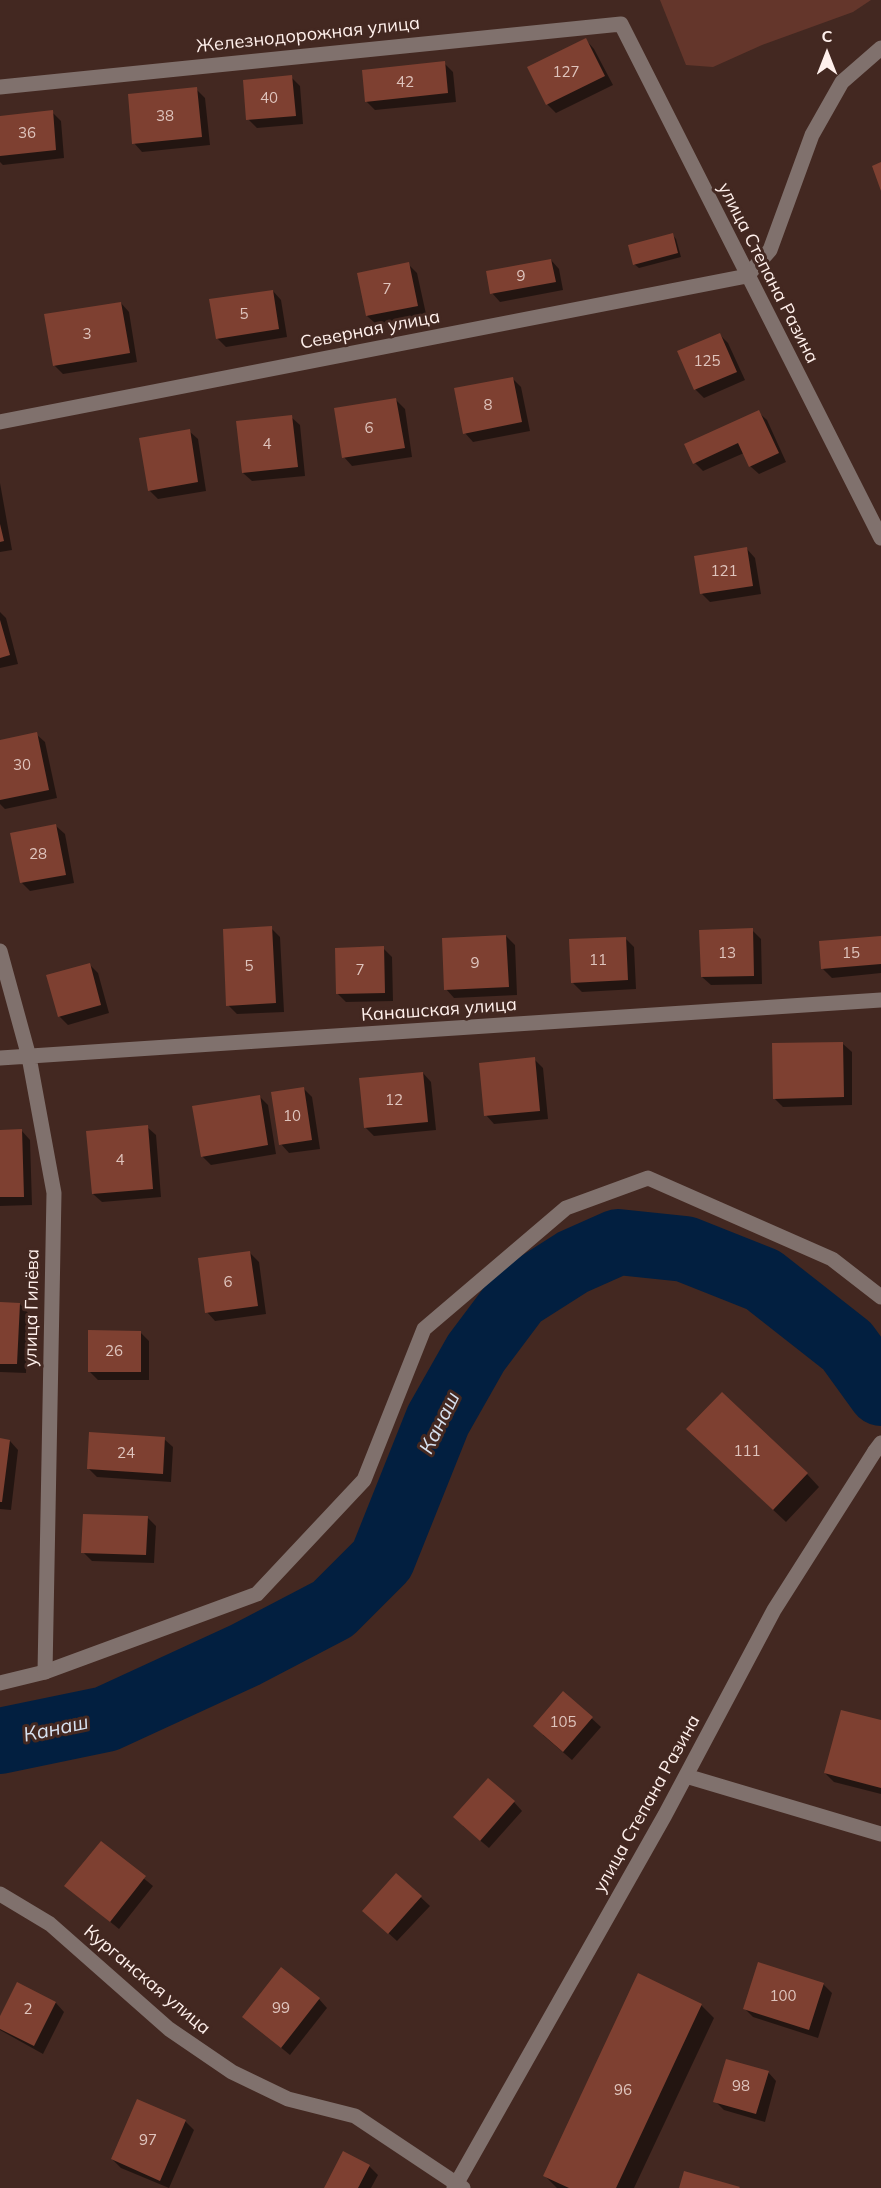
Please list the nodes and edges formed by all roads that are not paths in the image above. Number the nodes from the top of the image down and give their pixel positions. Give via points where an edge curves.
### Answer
1 (621, 24) joint
2 (881, 48) edge
3 (0, 87) edge
4 (747, 276) junction
5 (0, 422) edge
6 (881, 538) edge
7 (0, 951) edge
8 (881, 1000) edge
9 (29, 1057) junction
10 (0, 1058) edge
11 (881, 1297) edge
12 (878, 1447) edge
13 (45, 1672) junction
14 (0, 1683) edge
15 (686, 1776) junction
16 (881, 1834) edge
17 (0, 1894) edge
18 (458, 2186) edge

1 - 3 street, Железнодорожная улица
1 - 4 street, улица Степана Разина
2 - 4 street via 842,82 812,135 770,250
4 - 5 street, Северная улица
4 - 6 street, улица Степана Разина
7 - 9 street, улица Гилёва
8 - 9 street, Канашская улица
9 - 10 street, Канашская улица
9 - 13 street, улица Гилёва via 54,1193
11 - 13 street via 832,1259 648,1179 566,1208 424,1329 364,1480 257,1594
12 - 15 street, улица Степана Разина via 774,1610
13 - 14 street
15 - 16 street
15 - 18 street, улица Степана Разина
17 - 18 street, Курганская улица via 50,1924 169,2029 232,2072 288,2099 356,2116

